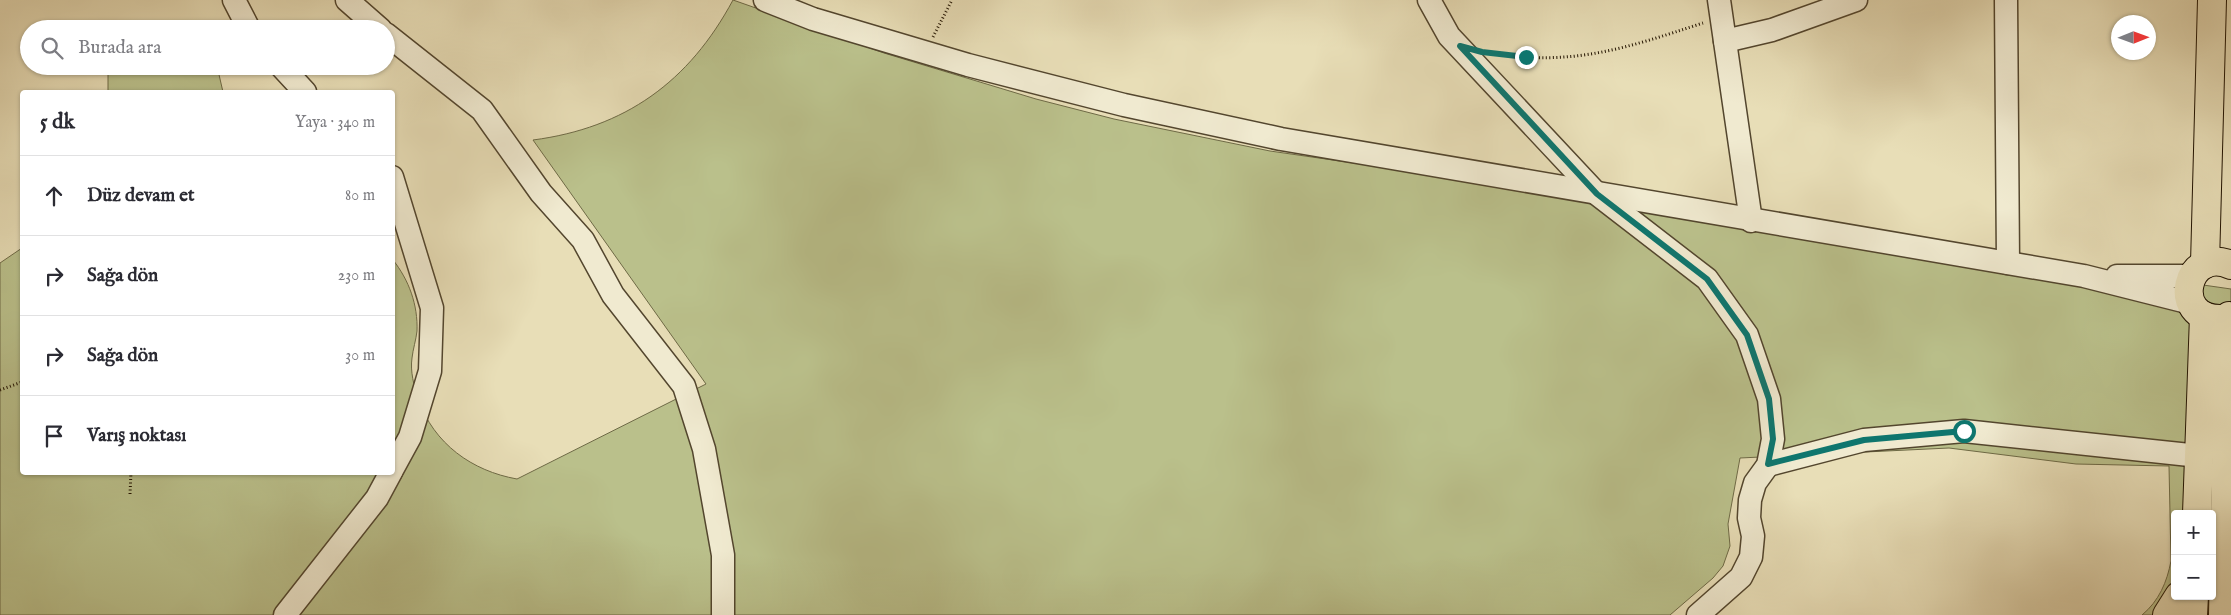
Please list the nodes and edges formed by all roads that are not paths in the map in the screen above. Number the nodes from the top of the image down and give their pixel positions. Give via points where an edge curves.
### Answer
1 (234, 0) edge
2 (347, 0) edge
3 (765, 0) edge
4 (1429, 0) edge
5 (1856, 0) edge
6 (2006, 0) edge
7 (2212, 0) edge
8 (1720, 9) edge
9 (244, 20) edge
10 (370, 20) edge
11 (395, 41) edge
12 (1725, 41) junction
13 (289, 75) edge
14 (302, 90) edge
15 (395, 186) edge
16 (1597, 194) junction
17 (1751, 221) junction
18 (2231, 250) edge
19 (2008, 263) junction
20 (2215, 267) edge
21 (2084, 276) junction
22 (2214, 313) edge
23 (2199, 456) junction
24 (1768, 464) junction
25 (395, 466) edge
26 (390, 475) edge
27 (2197, 510) edge
28 (2176, 600) edge
29 (2194, 600) edge
30 (285, 615) edge
31 (723, 615) edge
32 (1698, 615) edge
33 (2167, 615) edge
34 (2193, 615) edge
35 (2223, 615) edge

1 - 9 street
2 - 10 street
3 - 16 street via 813,19 925,53 1124,105 1281,139
4 - 16 street via 1449,36
5 - 12 street via 1772,30
6 - 19 street
7 - 20 main road
8 - 12 street
11 - 31 street via 482,110 541,193 583,240 613,295 684,386 704,449 722,545
12 - 17 street
13 - 14 street
15 - 25 street via 432,308 430,371 410,438
16 - 17 street
16 - 24 street via 1707,279 1747,335 1769,399 1773,439
17 - 19 street
18 - 20 main road
19 - 21 street
20 - 21 street
20 - 22 main road via 2188,294
21 - 22 street
22 - 23 main road
22 - 35 main road
23 - 24 street via 1964,431 1864,440
23 - 27 main road
24 - 32 street via 1750,500 1749,518 1754,536 1751,557 1741,577
26 - 30 street via 377,498
28 - 33 main road
29 - 34 main road

